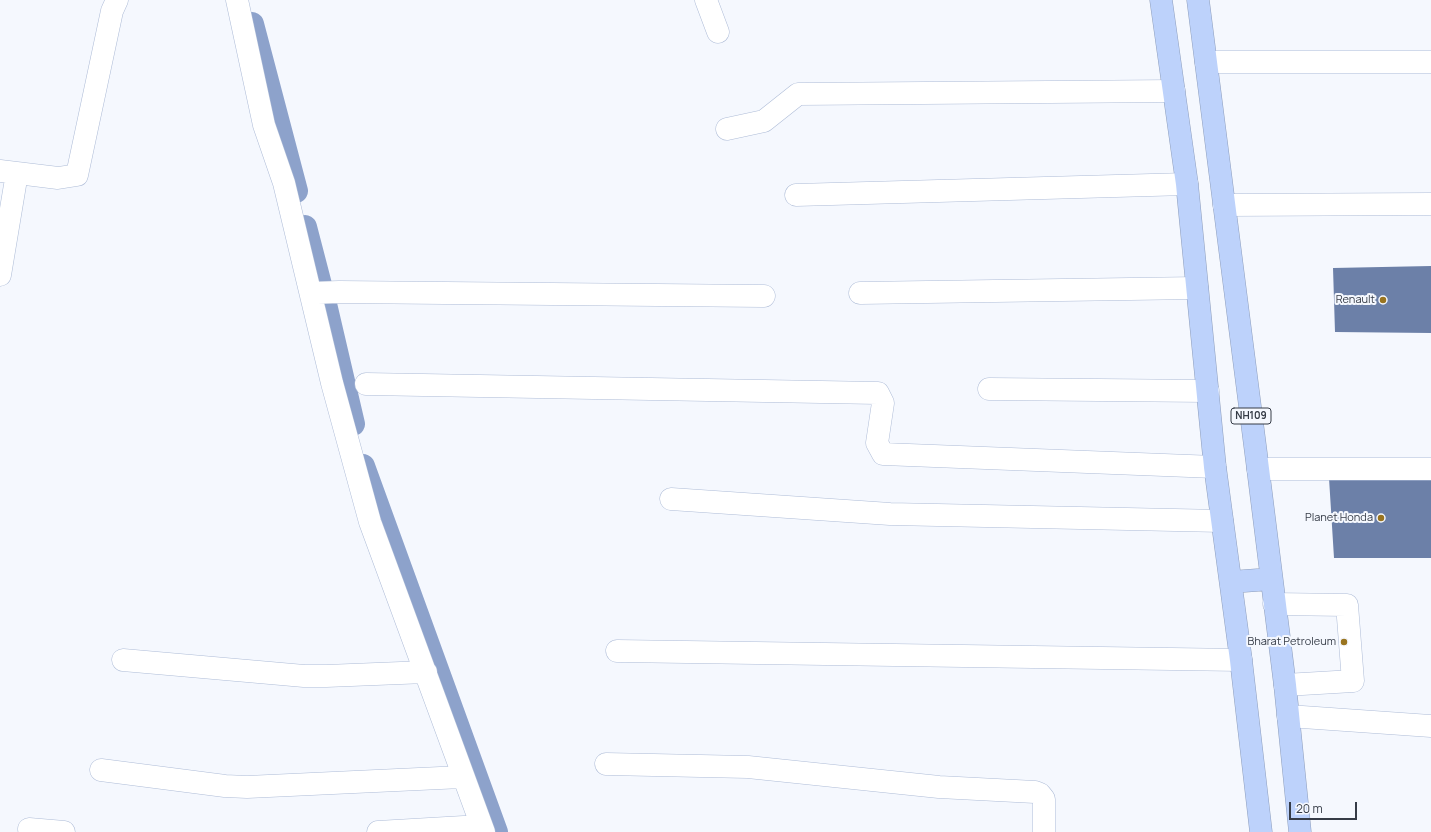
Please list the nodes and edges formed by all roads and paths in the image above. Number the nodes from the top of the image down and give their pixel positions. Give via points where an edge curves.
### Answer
1 (117, 0) edge
2 (237, 0) edge
3 (706, 0) edge
4 (1160, 0) edge
5 (1198, 0) edge
6 (718, 32) dead end
7 (1206, 62) junction
8 (1431, 62) edge
9 (1174, 91) junction
10 (727, 129) dead end
11 (8, 172) edge
12 (1187, 184) junction
13 (796, 194) dead end
14 (1431, 204) edge
15 (1224, 205) junction
16 (0, 275) edge
17 (1196, 288) junction
18 (313, 293) junction
19 (860, 293) dead end
20 (764, 296) dead end
21 (366, 384) dead end
22 (989, 389) dead end
23 (1208, 391) junction
24 (1215, 467) junction
25 (1258, 469) junction
26 (1431, 469) edge
27 (671, 499) dead end
28 (1222, 521) junction
29 (1272, 579) junction
30 (1231, 582) junction
31 (1274, 604) junction
32 (617, 651) dead end
33 (123, 660) dead end
34 (1241, 660) junction
35 (426, 672) junction
36 (1285, 685) junction
37 (1288, 716) junction
38 (1431, 726) edge
39 (606, 764) dead end
40 (101, 770) dead end
41 (462, 777) junction
42 (29, 829) dead end
43 (482, 829) edge
44 (64, 832) edge
45 (378, 832) edge
46 (1044, 832) edge
47 (1261, 832) edge
48 (1300, 832) edge

1 - 11 street via 112,11 77,175 58,178
2 - 18 street via 264,124 284,183
3 - 6 street
4 - 9 highway
5 - 7 highway, NH109
7 - 8 street
7 - 15 highway, NH109
9 - 10 street via 798,94 764,121
9 - 12 highway
11 - 16 street
12 - 13 street
12 - 17 highway
14 - 15 street
15 - 25 highway, NH109
17 - 19 street
17 - 23 highway
18 - 20 street
18 - 35 street via 332,383 370,522
21 - 24 street via 878,393 883,403 877,443 883,454
22 - 23 street
23 - 24 highway
24 - 28 highway
25 - 26 street
25 - 29 highway, NH109
27 - 28 street via 890,514
28 - 30 highway
29 - 30 highway
29 - 31 highway, NH109
30 - 34 highway
31 - 36 highway, NH109
31 - 36 street via 1347,605 1353,681
32 - 34 street
33 - 35 street via 304,676
34 - 47 highway
35 - 41 street
36 - 37 highway, NH109
37 - 38 street
37 - 48 highway, NH109
39 - 46 street via 748,767 939,787 1035,792 1044,799
40 - 41 street via 247,787
41 - 43 street
42 - 44 street
43 - 45 street

